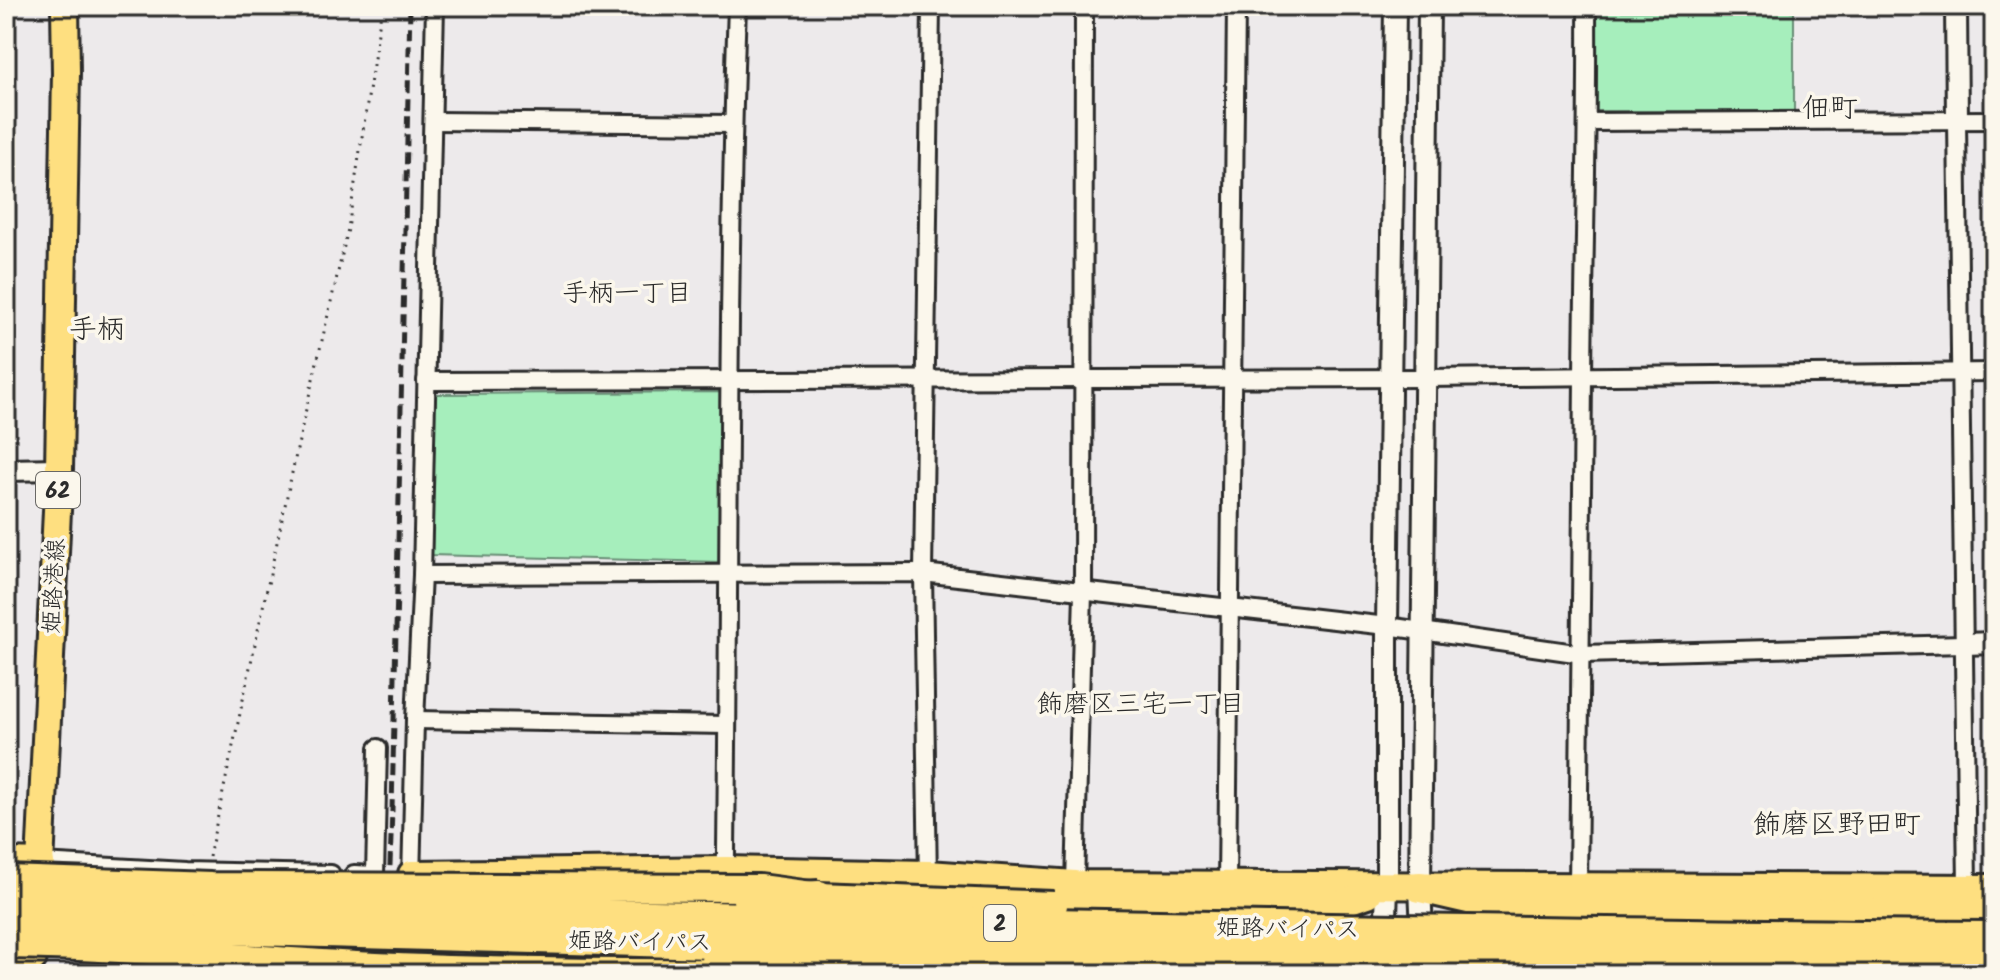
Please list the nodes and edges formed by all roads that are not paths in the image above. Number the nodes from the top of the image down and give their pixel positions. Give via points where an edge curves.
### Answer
1 (65, 6) edge
2 (435, 6) edge
3 (737, 6) edge
4 (931, 6) edge
5 (1084, 6) edge
6 (1236, 6) edge
7 (1395, 6) edge
8 (1429, 6) edge
9 (1587, 6) edge
10 (1956, 6) edge
11 (1994, 120) edge
12 (433, 121) junction
13 (1957, 121) junction
14 (1588, 122) junction
15 (733, 124) junction
16 (1962, 372) junction
17 (1994, 372) edge
18 (1583, 376) junction
19 (1083, 377) junction
20 (1233, 377) junction
21 (1390, 377) junction
22 (1426, 378) junction
23 (926, 380) junction
24 (426, 381) junction
25 (730, 381) junction
26 (59, 469) junction
27 (6, 470) edge
28 (923, 573) junction
29 (422, 575) junction
30 (726, 575) junction
31 (1083, 592) junction
32 (1229, 609) junction
33 (1387, 626) junction
34 (1423, 631) junction
35 (1994, 643) edge
36 (1964, 644) junction
37 (1582, 654) junction
38 (415, 720) junction
39 (727, 725) junction
40 (378, 748) dead end
41 (6, 862) edge
42 (41, 863) junction
43 (726, 870) junction
44 (185, 871) junction
45 (412, 874) junction
46 (928, 874) junction
47 (375, 875) junction
48 (6, 879) edge
49 (1075, 884) junction
50 (1227, 885) junction
51 (1387, 887) junction
52 (1420, 887) junction
53 (1578, 887) junction
54 (1967, 887) junction
55 (1994, 888) edge
56 (819, 896) junction
57 (6, 901) edge
58 (1994, 914) edge
59 (6, 923) edge
60 (424, 923) junction
61 (1994, 937) edge
62 (6, 945) edge
63 (6, 959) edge
64 (1994, 960) edge
65 (33, 966) edge
66 (161, 968) edge
67 (202, 970) edge
68 (810, 971) junction
69 (279, 972) edge
70 (346, 974) edge
71 (372, 974) edge
72 (408, 974) edge
73 (724, 974) edge
74 (933, 974) edge
75 (1185, 974) edge
76 (1384, 974) edge
77 (1424, 974) edge

1 - 26 main road, 姫路港線 / 62
2 - 12 street
3 - 15 street
4 - 23 street
5 - 19 street
6 - 20 street
7 - 21 street
8 - 22 street
9 - 14 street
10 - 13 street
11 - 13 street
12 - 15 street
12 - 24 street
13 - 14 street
13 - 16 street
14 - 18 street
15 - 25 street
16 - 17 street
16 - 18 street
16 - 36 street
18 - 22 street
18 - 37 street
19 - 20 street
19 - 23 street
19 - 31 street
20 - 21 street
20 - 32 street
21 - 22 street
21 - 33 street
22 - 34 street
23 - 25 street
23 - 28 street
24 - 25 street
24 - 29 street
25 - 30 street
26 - 27 street
26 - 42 main road, 姫路港線 / 62
28 - 30 street
28 - 31 street
28 - 46 street
29 - 30 street
29 - 38 street
30 - 39 street
31 - 32 street
31 - 49 street
32 - 33 street
32 - 50 street
33 - 34 street
33 - 51 street
34 - 37 street
34 - 52 street
35 - 36 street
36 - 37 street
36 - 54 street
37 - 53 street
38 - 39 street
38 - 45 street
39 - 43 street
40 - 47 street
41 - 42 main road
42 - 44 street
42 - 65 main road, 姫路港線 / 62
43 - 45 main road
43 - 46 main road
43 - 73 street
44 - 47 street
44 - 66 street
45 - 72 street
46 - 49 main road
46 - 74 street
47 - 71 street
48 - 56 main road, bridge via 211,886 759,888
49 - 50 main road
50 - 51 main road
51 - 52 main road
51 - 56 main road, bridge via 1332,906 1054,905
51 - 76 street
52 - 53 main road
52 - 58 highway via 1533,913
52 - 77 street
53 - 54 main road
54 - 55 main road
56 - 60 highway, bridge via 454,902
57 - 60 highway, 姫路バイパス / 2, bridge
59 - 60 highway, 姫路バイパス / 2, bridge
60 - 61 highway, 姫路バイパス / 2, bridge
60 - 64 highway, 姫路バイパス / 2, bridge via 1233,954
60 - 68 highway, bridge via 459,950 729,962
62 - 68 main road, bridge via 587,974
63 - 65 main road
65 - 66 street
66 - 67 street
67 - 69 street
68 - 75 main road, bridge
69 - 70 street

